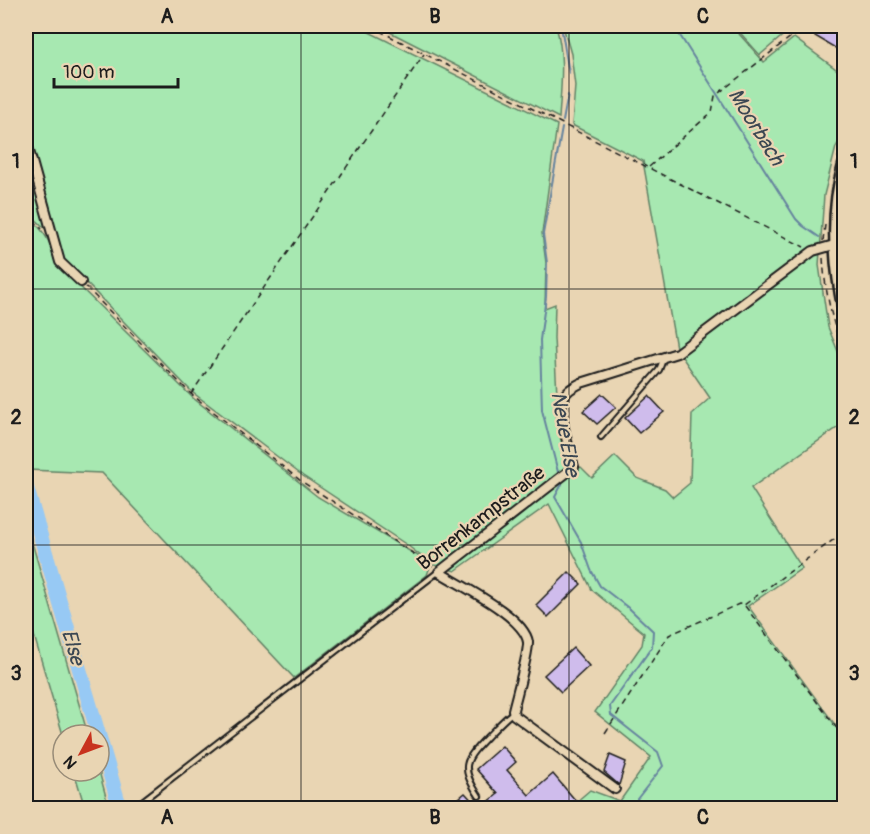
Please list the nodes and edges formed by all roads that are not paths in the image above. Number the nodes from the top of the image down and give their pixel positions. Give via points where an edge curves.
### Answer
1 (26, 140) edge
2 (844, 165) edge
3 (834, 244) junction
4 (81, 282) road end
5 (844, 311) edge
6 (664, 357) junction
7 (601, 438) dead end
8 (439, 572) junction
9 (514, 712) junction
10 (615, 789) dead end
11 (479, 796) dead end
12 (130, 808) edge

1 - 4 street via 60,262
2 - 3 street
3 - 5 street
3 - 6 street, Borrenkampstraße via 813,251 677,353
6 - 7 lane via 659,370
6 - 8 street, Borrenkampstraße via 570,389 562,400 562,415 574,467
8 - 9 street via 522,627 528,643
8 - 12 lane, Borrenkampstraße
9 - 10 street
9 - 11 lane via 469,756 467,774

